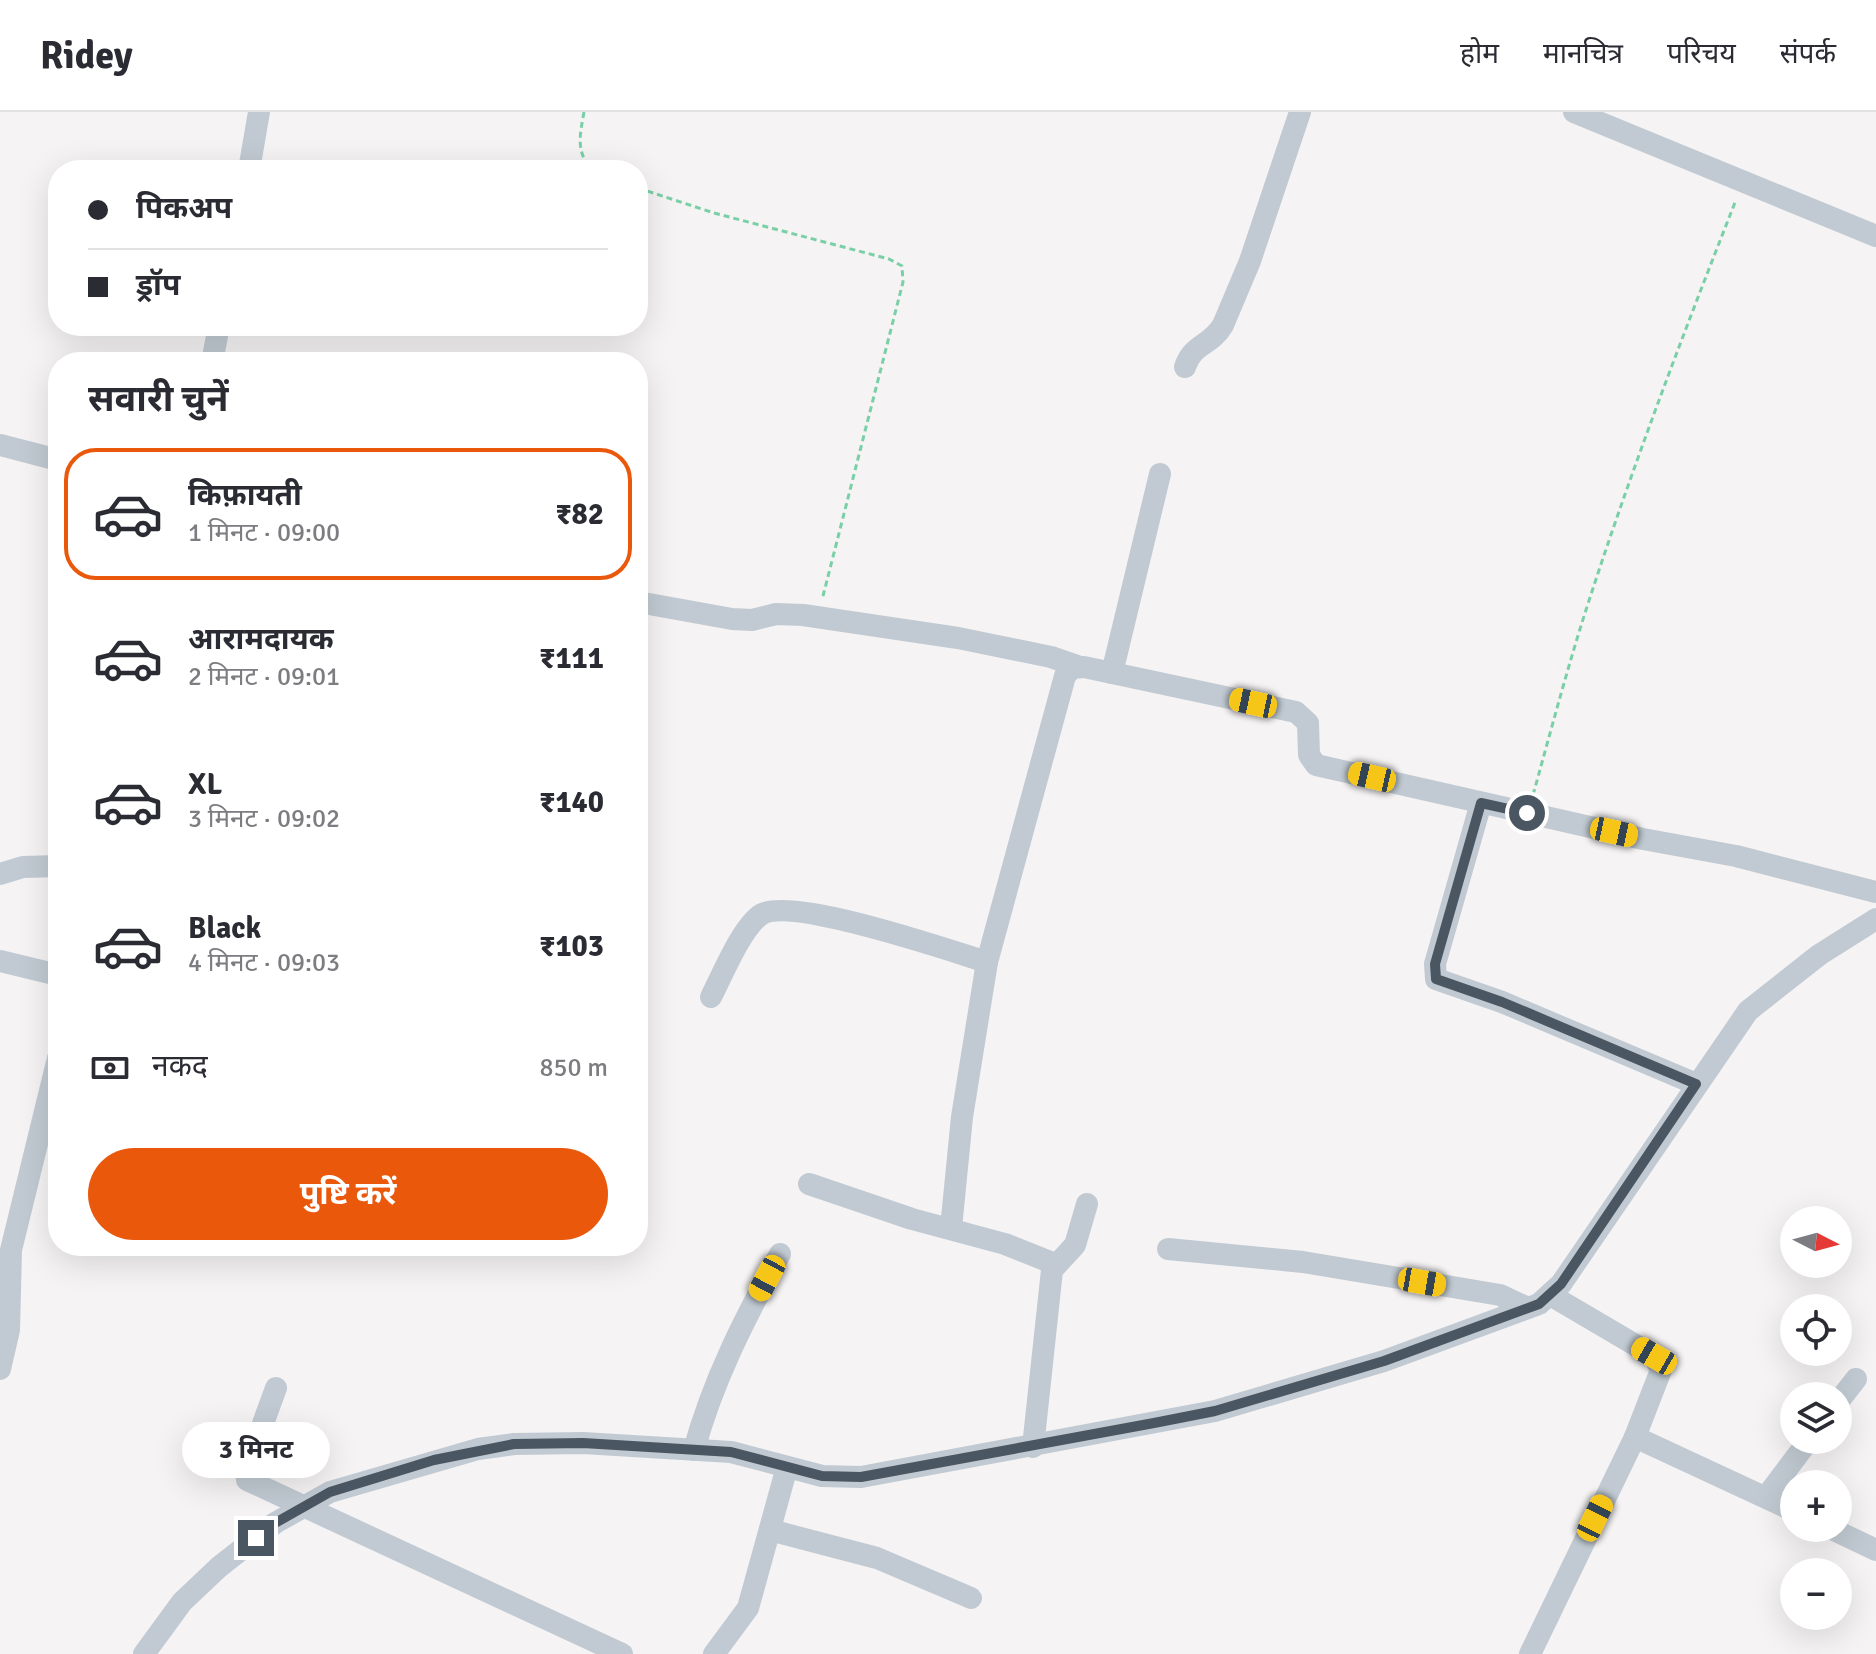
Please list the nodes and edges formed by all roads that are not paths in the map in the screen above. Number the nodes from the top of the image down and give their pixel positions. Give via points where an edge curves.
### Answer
1 (259, 112) edge
2 (1300, 112) edge
3 (1574, 112) edge
4 (251, 160) edge
5 (1876, 236) edge
6 (1185, 367) dead end
7 (0, 445) edge
8 (48, 457) edge
9 (1160, 474) dead end
10 (648, 604) edge
11 (1077, 666) junction
12 (1112, 673) junction
13 (1481, 803) junction
14 (48, 866) edge
15 (0, 874) edge
16 (1876, 892) edge
17 (1876, 919) edge
18 (0, 961) edge
19 (987, 962) junction
20 (48, 973) edge
21 (711, 997) dead end
22 (1696, 1084) junction
23 (48, 1099) edge
24 (809, 1184) dead end
25 (1087, 1204) dead end
26 (951, 1228) junction
27 (1168, 1249) dead end
28 (780, 1254) dead end
29 (1055, 1264) junction
30 (1552, 1296) junction
31 (1528, 1308) junction
32 (0, 1369) edge
33 (1856, 1379) dead end
34 (1852, 1384) edge
35 (276, 1388) dead end
36 (1635, 1437) junction
37 (1033, 1447) junction
38 (694, 1450) junction
39 (1798, 1454) edge
40 (787, 1467) junction
41 (1766, 1497) junction
42 (1780, 1504) edge
43 (302, 1507) junction
44 (770, 1530) junction
45 (1852, 1539) edge
46 (1876, 1550) edge
47 (971, 1598) dead end
48 (144, 1654) edge
49 (622, 1654) edge
50 (714, 1654) edge
51 (1530, 1654) edge

1 - 4 street
2 - 6 street via 1223,325 1218,335 1189,354
3 - 5 street
7 - 8 street
9 - 12 street
10 - 11 street via 732,619 817,617 958,638
11 - 12 street
11 - 19 street via 1065,676
12 - 13 street via 1296,712 1308,723 1309,755 1316,765
13 - 16 street via 1736,856
13 - 22 street via 1435,964 1436,979
14 - 15 street
17 - 22 street via 1764,996
18 - 20 street
19 - 21 street via 828,916 776,911 762,914 748,929
19 - 26 street
22 - 30 street
23 - 32 street via 11,1250 9,1330
24 - 26 street
25 - 29 street via 1075,1245
26 - 29 street
27 - 31 street via 1318,1264 1500,1295
28 - 38 street via 741,1325
29 - 37 street
30 - 31 street
30 - 36 street via 1660,1362 1660,1378
31 - 37 street via 1384,1361 1215,1411
33 - 34 street
35 - 43 street via 245,1477
36 - 41 street
36 - 51 street
37 - 40 street via 861,1477 822,1476
38 - 40 street via 731,1452
38 - 43 street via 583,1443 478,1449 330,1492
39 - 41 street
40 - 44 street
41 - 42 street
43 - 48 street via 219,1567 182,1602
43 - 49 street
44 - 47 street via 877,1558
44 - 50 street via 748,1608
45 - 46 street

